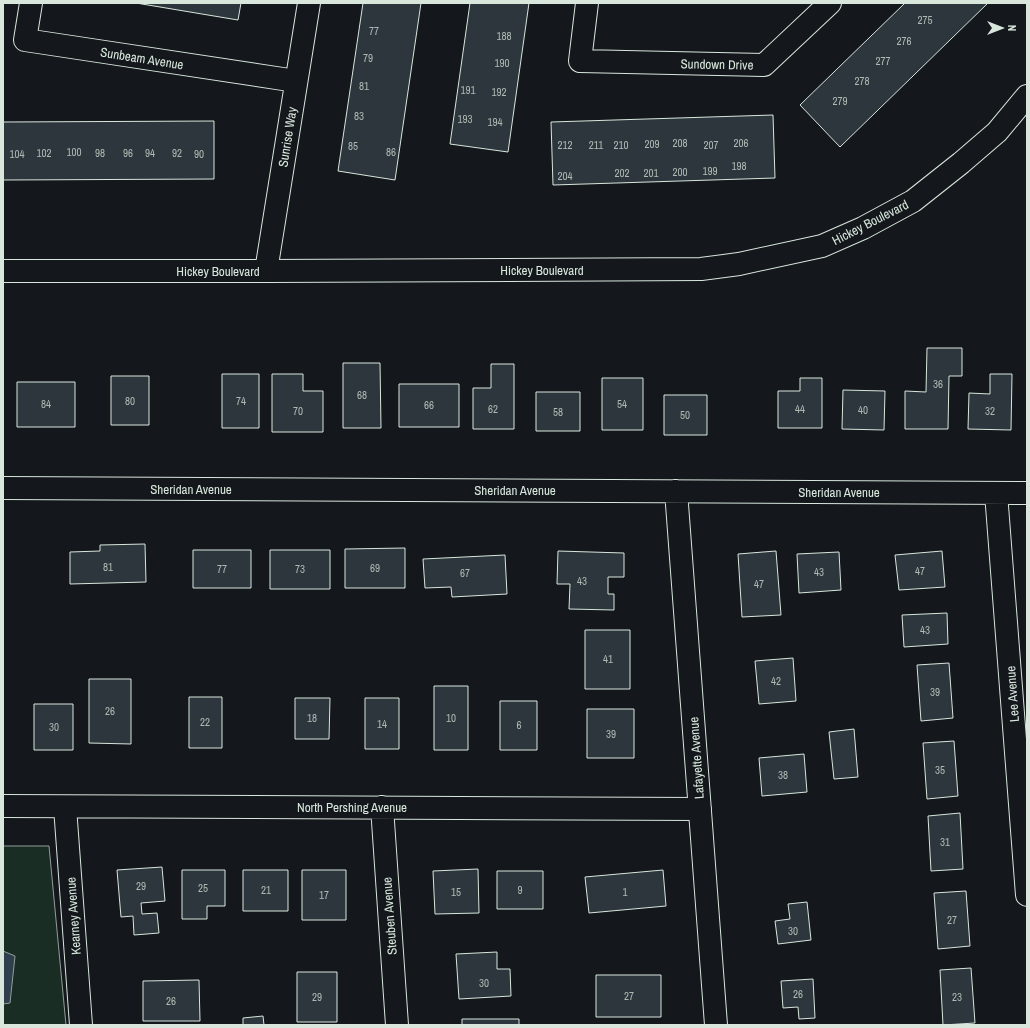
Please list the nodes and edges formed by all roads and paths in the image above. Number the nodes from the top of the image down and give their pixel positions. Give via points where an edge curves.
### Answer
1 (31, 3) edge
2 (309, 3) edge
3 (587, 3) edge
4 (830, 3) edge
5 (296, 81) junction
6 (1027, 96) edge
7 (3, 271) edge
8 (266, 271) junction
9 (3, 488) edge
10 (676, 491) junction
11 (996, 493) junction
12 (1027, 493) edge
13 (3, 806) edge
14 (65, 807) junction
15 (382, 808) junction
16 (700, 808) junction
17 (1027, 895) edge
18 (81, 1025) edge
19 (397, 1025) edge
20 (716, 1025) edge

1 - 5 street, Sunbeam Avenue via 25,40
2 - 5 street, Sunrise Way
3 - 4 street, Sundown Drive via 580,61 764,66
5 - 8 street, Sunrise Way
6 - 8 street, Hickey Boulevard via 997,132 913,201 863,228 814,248 702,269
7 - 8 street, Hickey Boulevard
9 - 10 street, Sheridan Avenue
10 - 11 street, Sheridan Avenue
10 - 16 street, Lafayette Avenue
11 - 12 street, Sheridan Avenue
11 - 17 street, Lee Avenue
13 - 14 street, North Pershing Avenue
14 - 15 street, North Pershing Avenue
14 - 18 street, Kearney Avenue
15 - 16 street, North Pershing Avenue
15 - 19 street, Steuben Avenue
16 - 20 street, Lafayette Avenue

